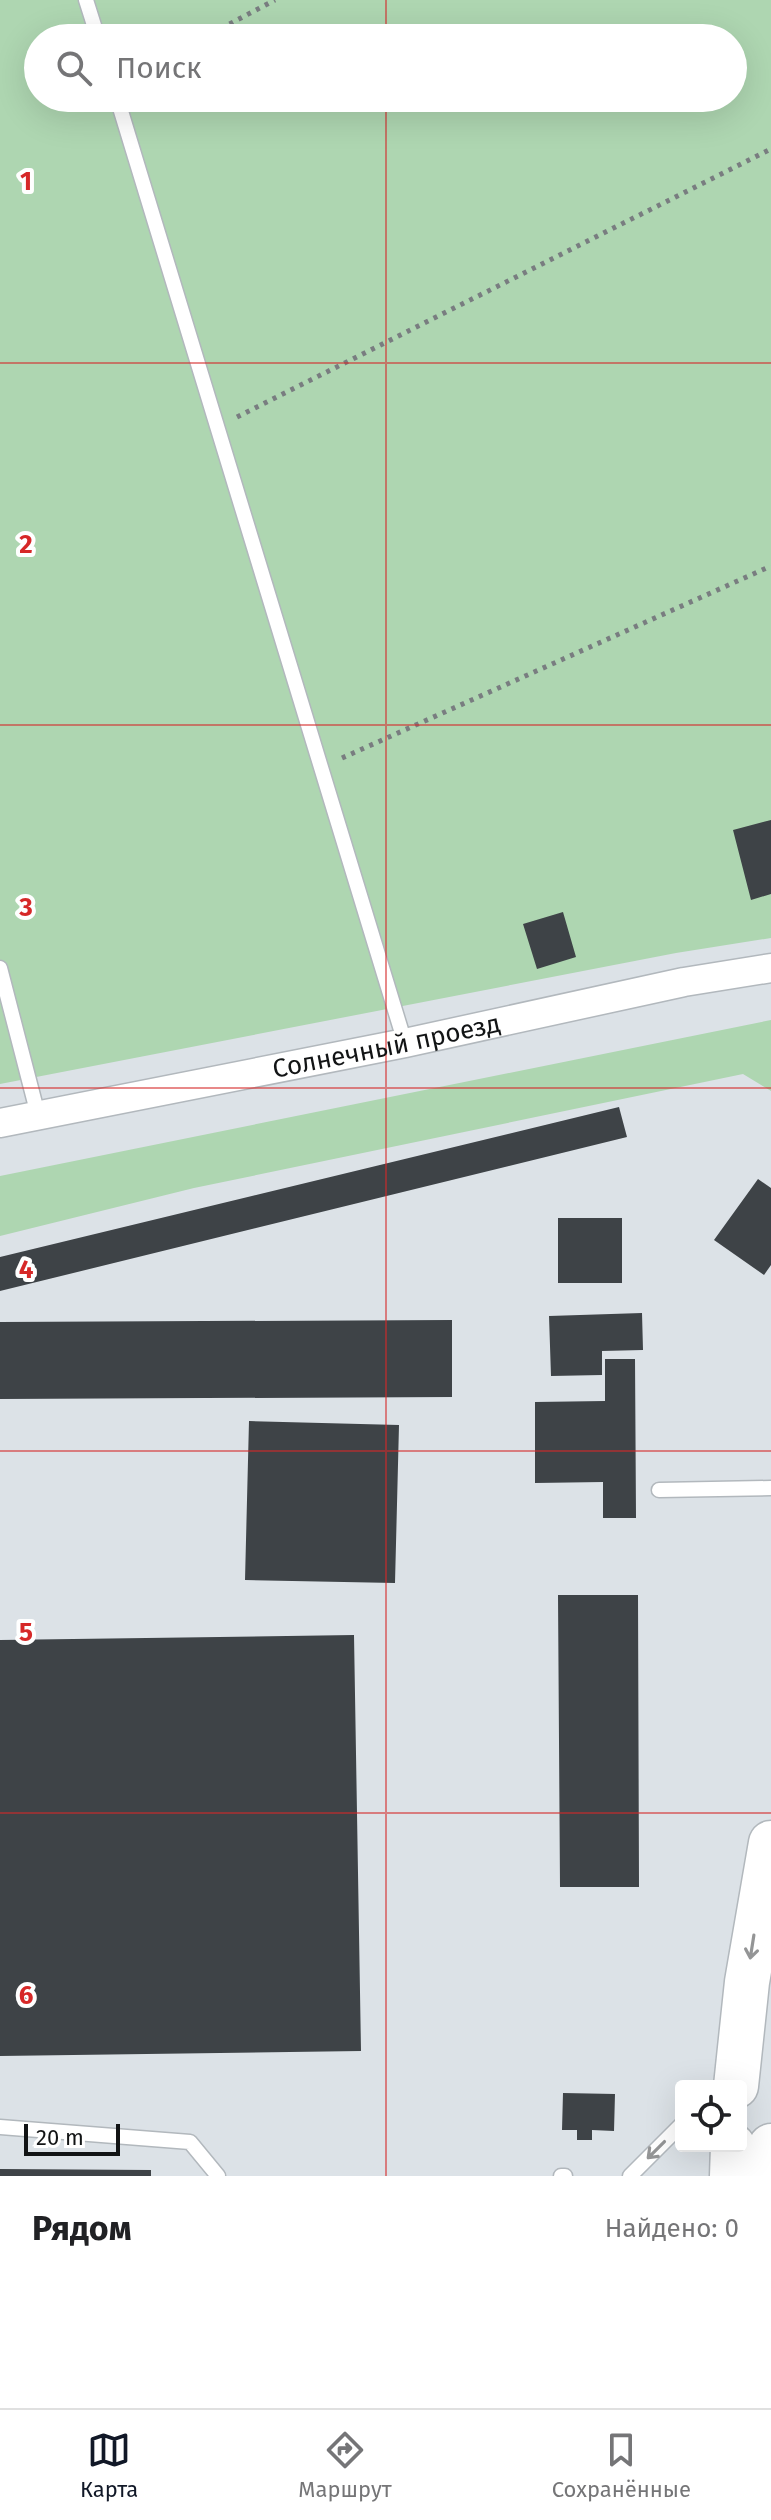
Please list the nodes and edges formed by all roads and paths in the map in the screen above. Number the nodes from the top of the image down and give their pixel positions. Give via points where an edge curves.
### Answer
1 (86, 0) edge
2 (275, 0) edge
3 (94, 24) edge
4 (230, 24) edge
5 (121, 112) edge
6 (771, 149) edge
7 (218, 426) junction
8 (771, 566) edge
9 (323, 766) junction
10 (0, 968) edge
11 (771, 968) edge
12 (405, 1043) junction
13 (38, 1115) junction
14 (0, 1123) edge
15 (771, 1488) edge
16 (659, 1490) dead end
17 (771, 1843) edge
18 (731, 2080) edge
19 (0, 2127) edge
20 (675, 2131) edge
21 (771, 2146) edge
22 (733, 2152) edge
23 (218, 2176) edge
24 (630, 2176) edge
25 (732, 2176) edge
26 (769, 2176) edge

1 - 3 lane
2 - 4 path
5 - 7 lane
6 - 7 path
7 - 9 lane
8 - 9 path
9 - 12 lane
10 - 13 lane
11 - 12 street, Солнечный проезд
12 - 13 street, Солнечный проезд
13 - 14 street, Солнечный проезд
15 - 16 lane
17 -> 18 highway
19 - 23 lane via 190,2142
20 -> 24 lane
21 - 26 highway
22 - 25 highway

